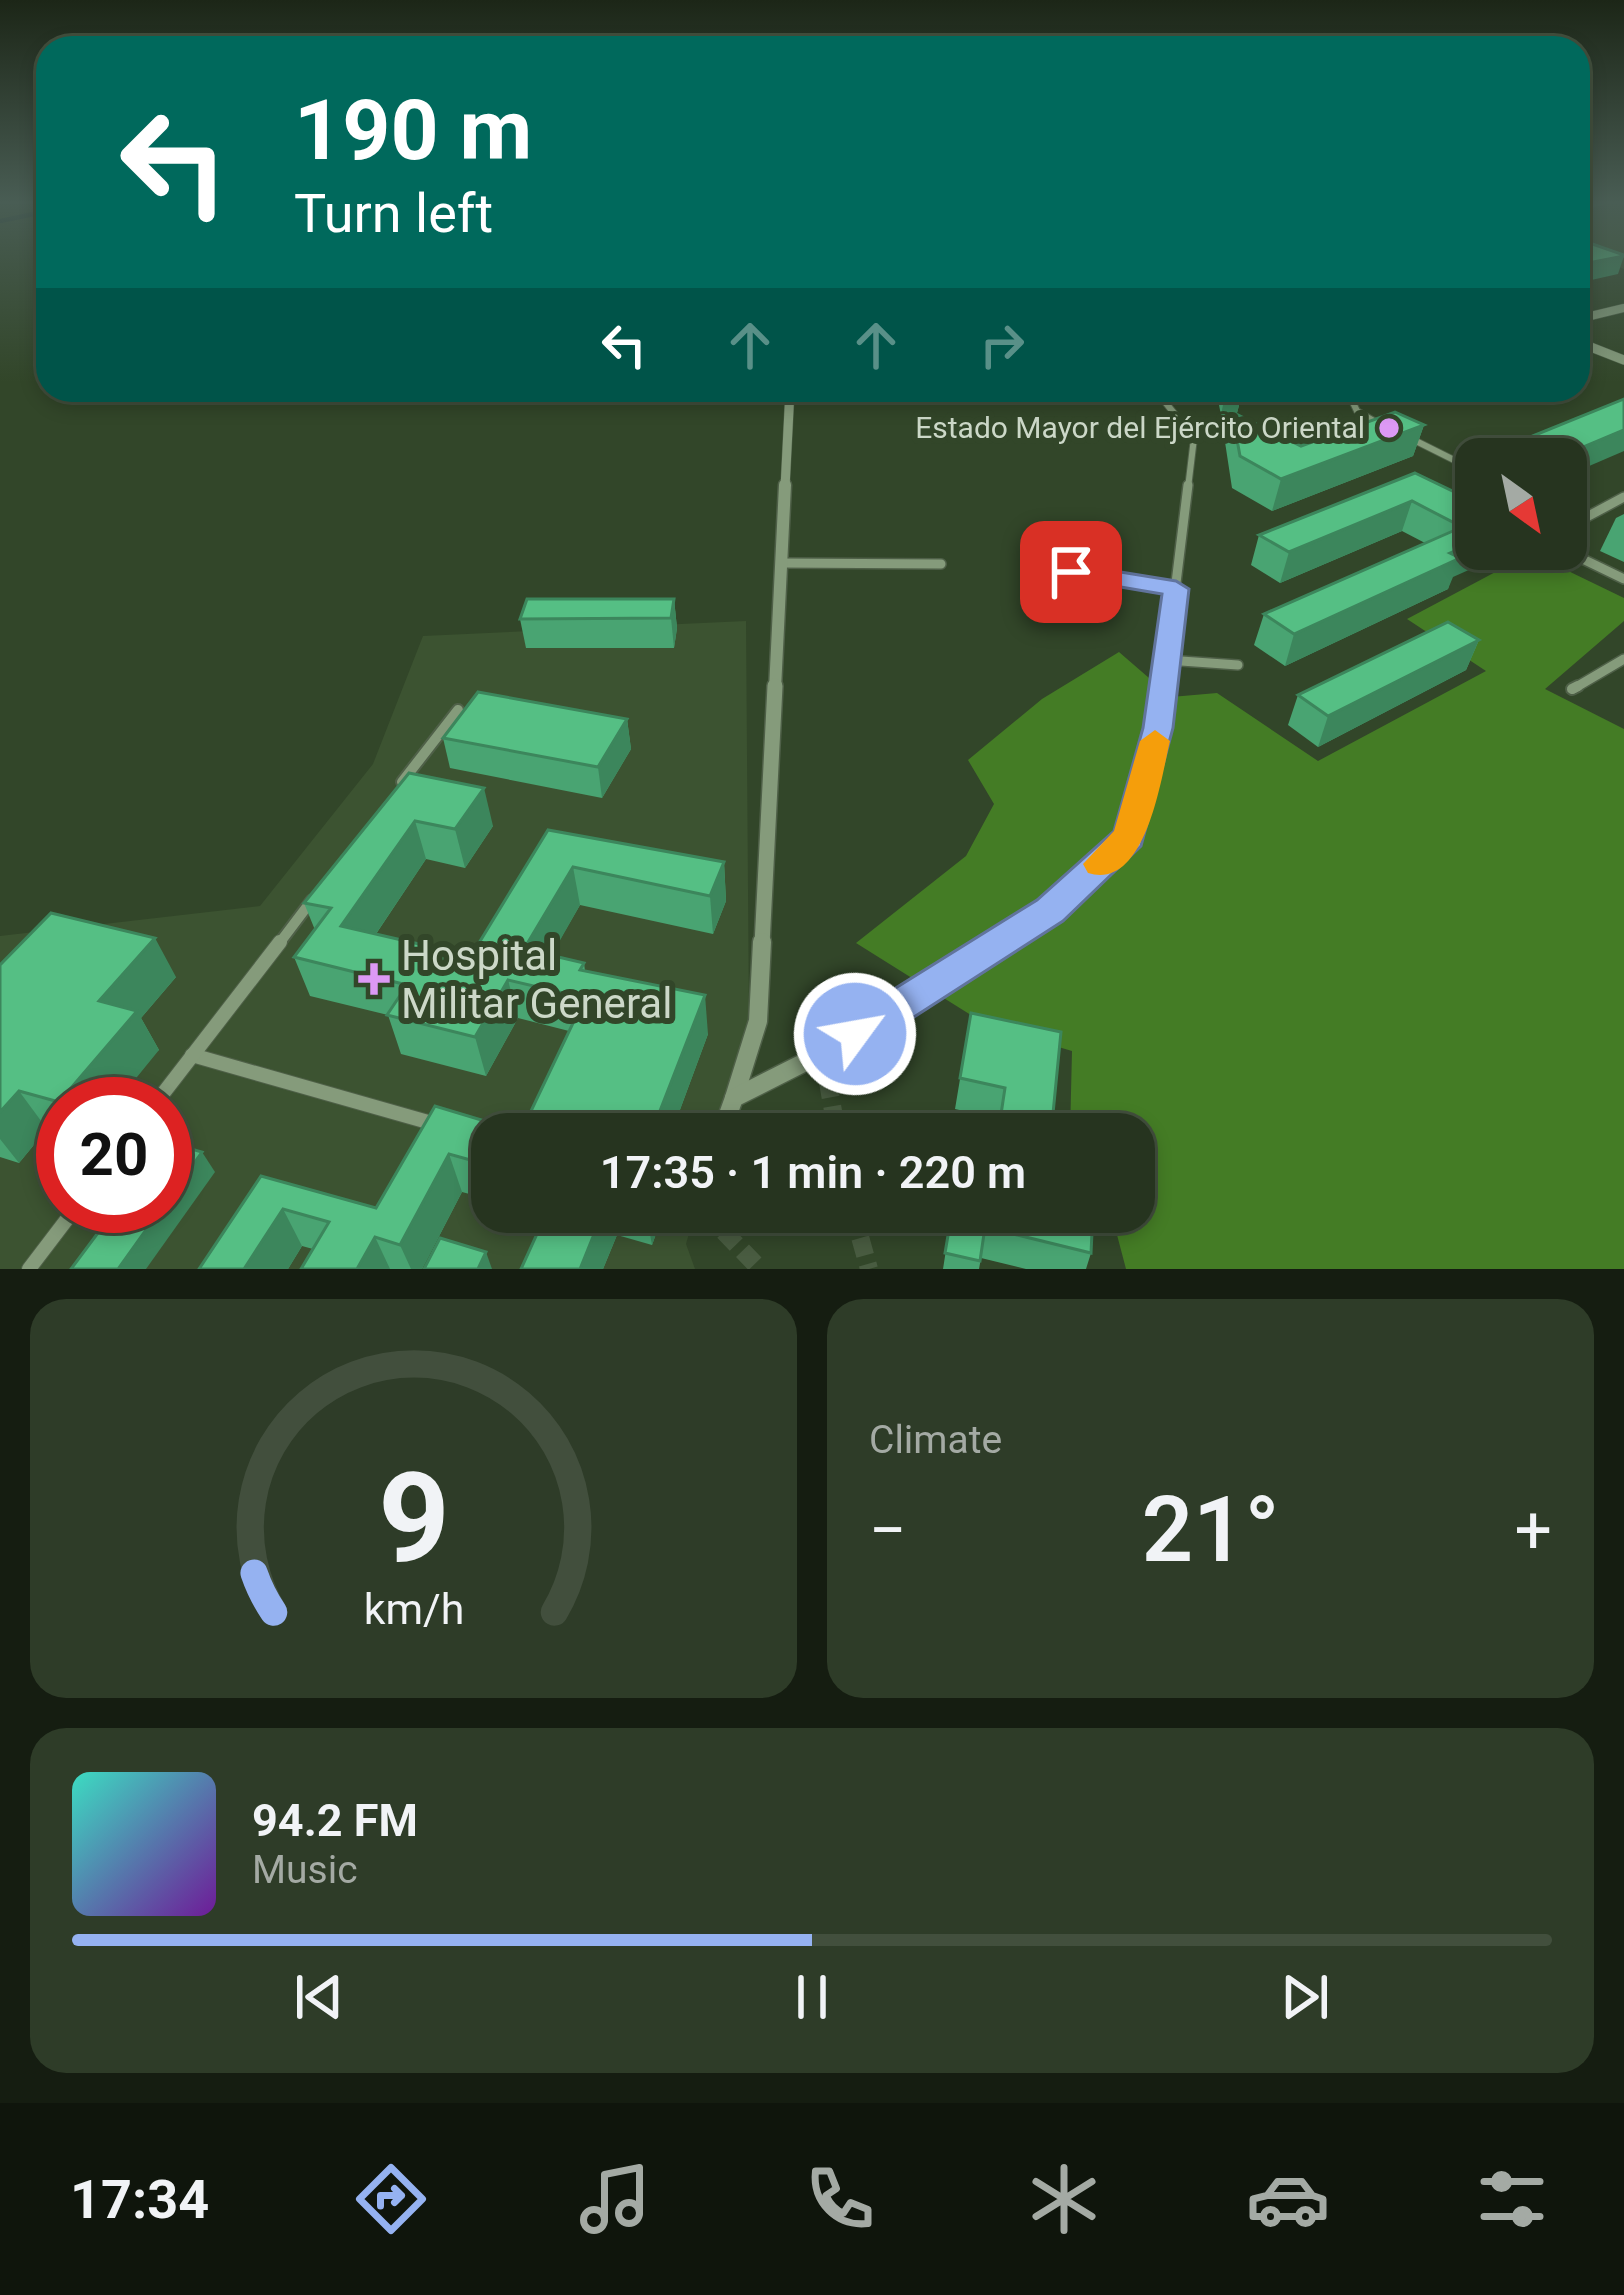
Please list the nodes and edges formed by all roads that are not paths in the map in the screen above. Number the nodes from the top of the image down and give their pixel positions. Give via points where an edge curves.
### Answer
1 (1624, 308) edge
2 (1590, 316) edge
3 (1590, 347) edge
4 (1624, 360) edge
5 (789, 402) edge
6 (1165, 402) edge
7 (1352, 402) edge
8 (1387, 428) edge
9 (1400, 434) edge
10 (1455, 461) edge
11 (1624, 496) edge
12 (1587, 517) edge
13 (1587, 561) edge
14 (781, 562) junction
15 (941, 565) dead end
16 (1071, 572) dead end
17 (1624, 579) edge
18 (1176, 589) junction
19 (1624, 659) edge
20 (1167, 660) junction
21 (1238, 665) dead end
22 (1572, 689) dead end
23 (458, 710) edge
24 (388, 801) edge
25 (318, 892) edge
26 (823, 1053) joint
27 (192, 1055) junction
28 (175, 1077) edge
29 (734, 1098) junction
30 (729, 1113) edge
31 (446, 1127) edge
32 (56, 1233) edge
33 (28, 1269) edge

1 - 2 street
3 - 4 street
5 - 14 street
6 - 18 lane via 1195,438
7 - 8 lane
9 - 10 lane
11 - 12 lane
13 - 17 lane
14 - 15 lane
14 - 29 street via 758,1021
16 - 18 lane
18 - 20 lane
19 - 22 lane
20 - 21 lane
20 - 26 lane via 1129,837 1050,910
23 - 24 lane
25 - 27 lane
26 - 29 street
27 - 28 lane
27 - 31 lane
29 - 30 street
32 - 33 lane

